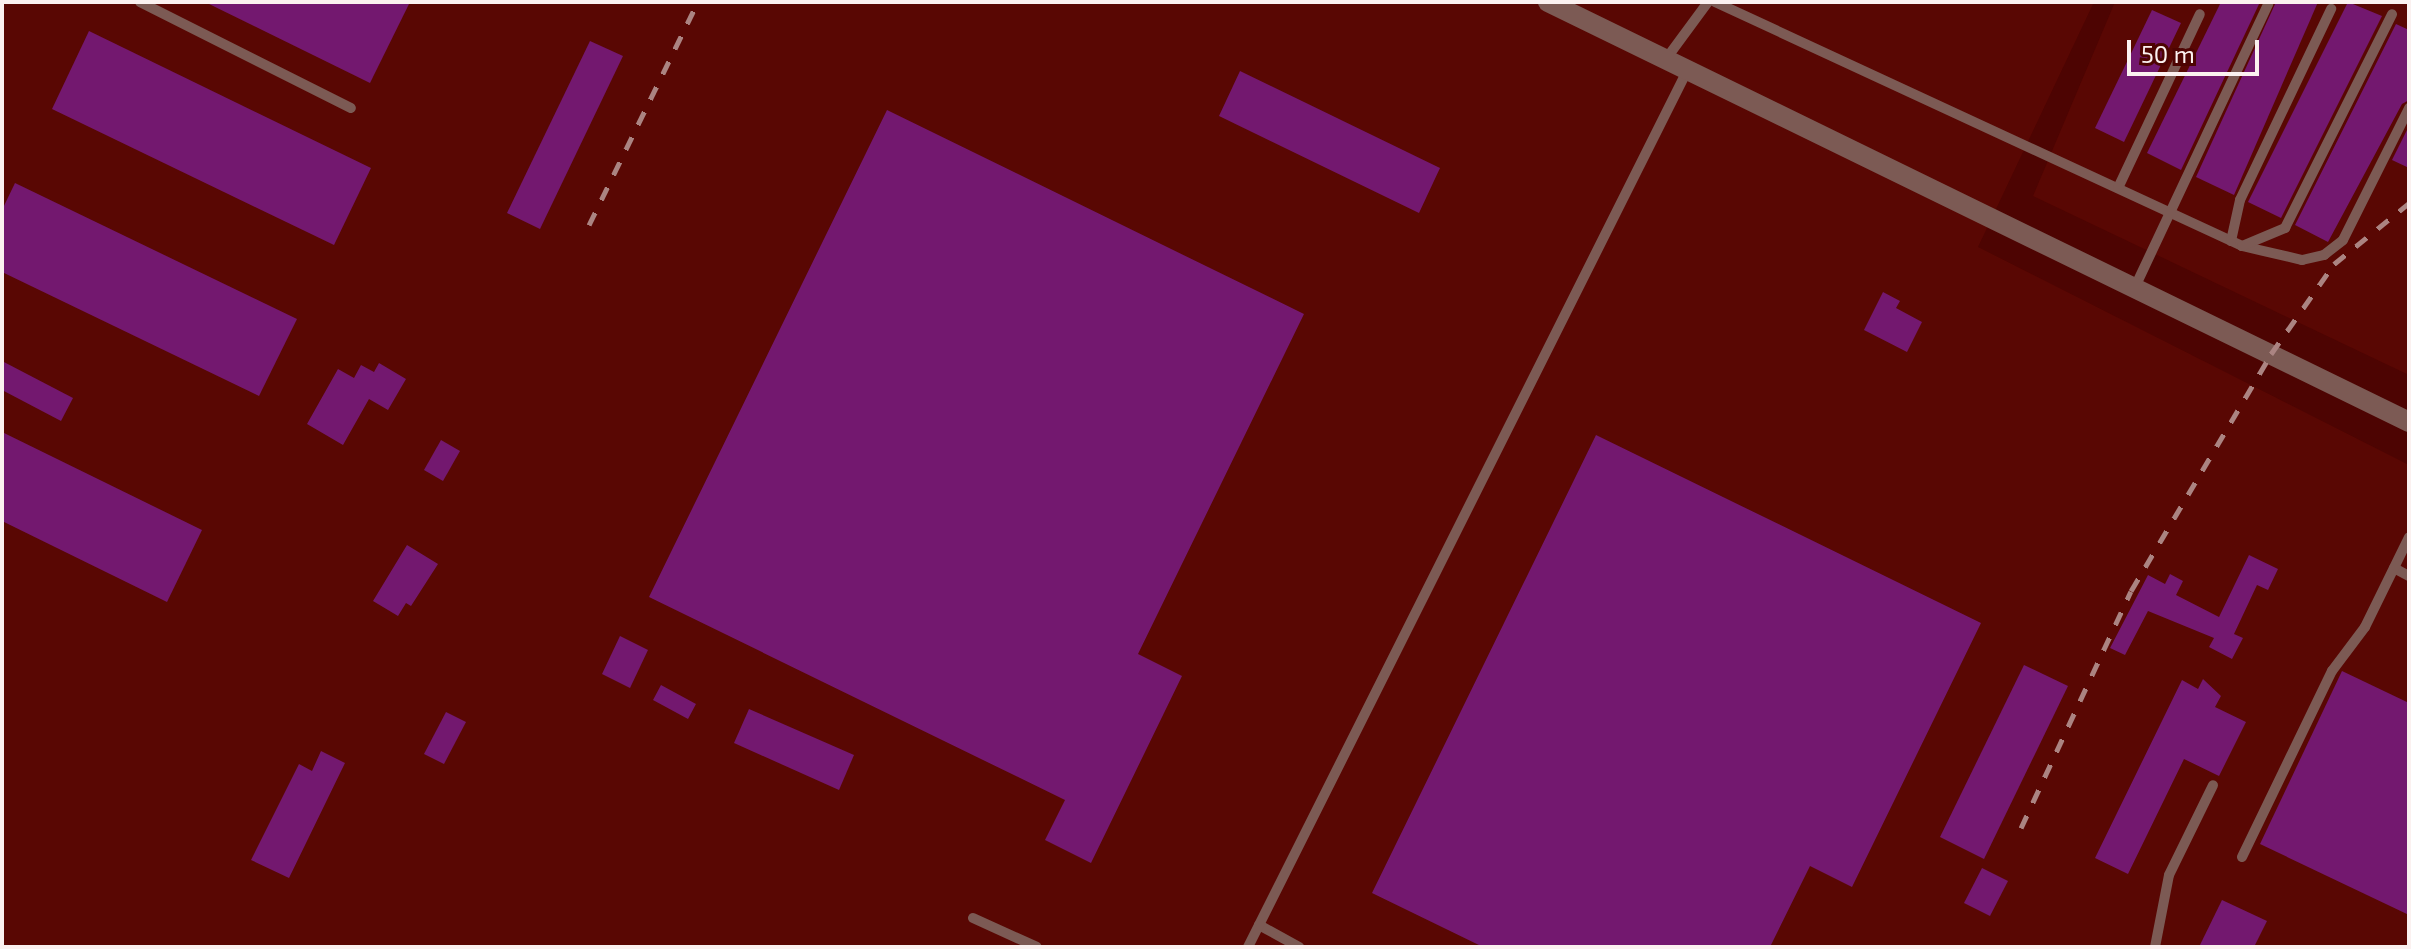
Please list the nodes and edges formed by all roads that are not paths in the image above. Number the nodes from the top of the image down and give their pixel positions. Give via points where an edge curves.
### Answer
1 (140, 2) edge
2 (1548, 2) edge
3 (1708, 2) edge
4 (1715, 2) edge
5 (2268, 4) edge
6 (159, 6) edge
7 (2331, 9) dead end
8 (2200, 14) dead end
9 (2392, 14) dead end
10 (1666, 59) junction
11 (1688, 69) junction
12 (351, 108) dead end
13 (2409, 108) edge
14 (2118, 188) junction
15 (2168, 211) junction
16 (2231, 241) junction
17 (2242, 246) junction
18 (2135, 287) junction
19 (2409, 422) edge
20 (2409, 537) edge
21 (2394, 568) junction
22 (2409, 576) edge
23 (2213, 785) dead end
24 (2242, 857) dead end
25 (973, 918) dead end
26 (1259, 925) junction
27 (1037, 947) edge
28 (1248, 947) edge
29 (1299, 947) edge
30 (2155, 947) edge

1 - 6 lane
2 - 10 street
3 - 10 lane
4 - 14 lane
5 - 15 lane
6 - 12 lane
7 - 16 lane via 2240,200
8 - 14 lane
9 - 17 lane via 2285,228
10 - 11 street
11 - 18 street
11 - 26 lane
13 - 17 lane via 2343,240 2324,255 2302,260
14 - 15 lane
15 - 16 lane
15 - 18 lane
16 - 17 lane
18 - 19 street
20 - 21 lane
21 - 22 lane
21 - 24 lane via 2365,627 2332,671
23 - 30 lane via 2169,875
25 - 27 lane
26 - 28 lane
26 - 29 lane

